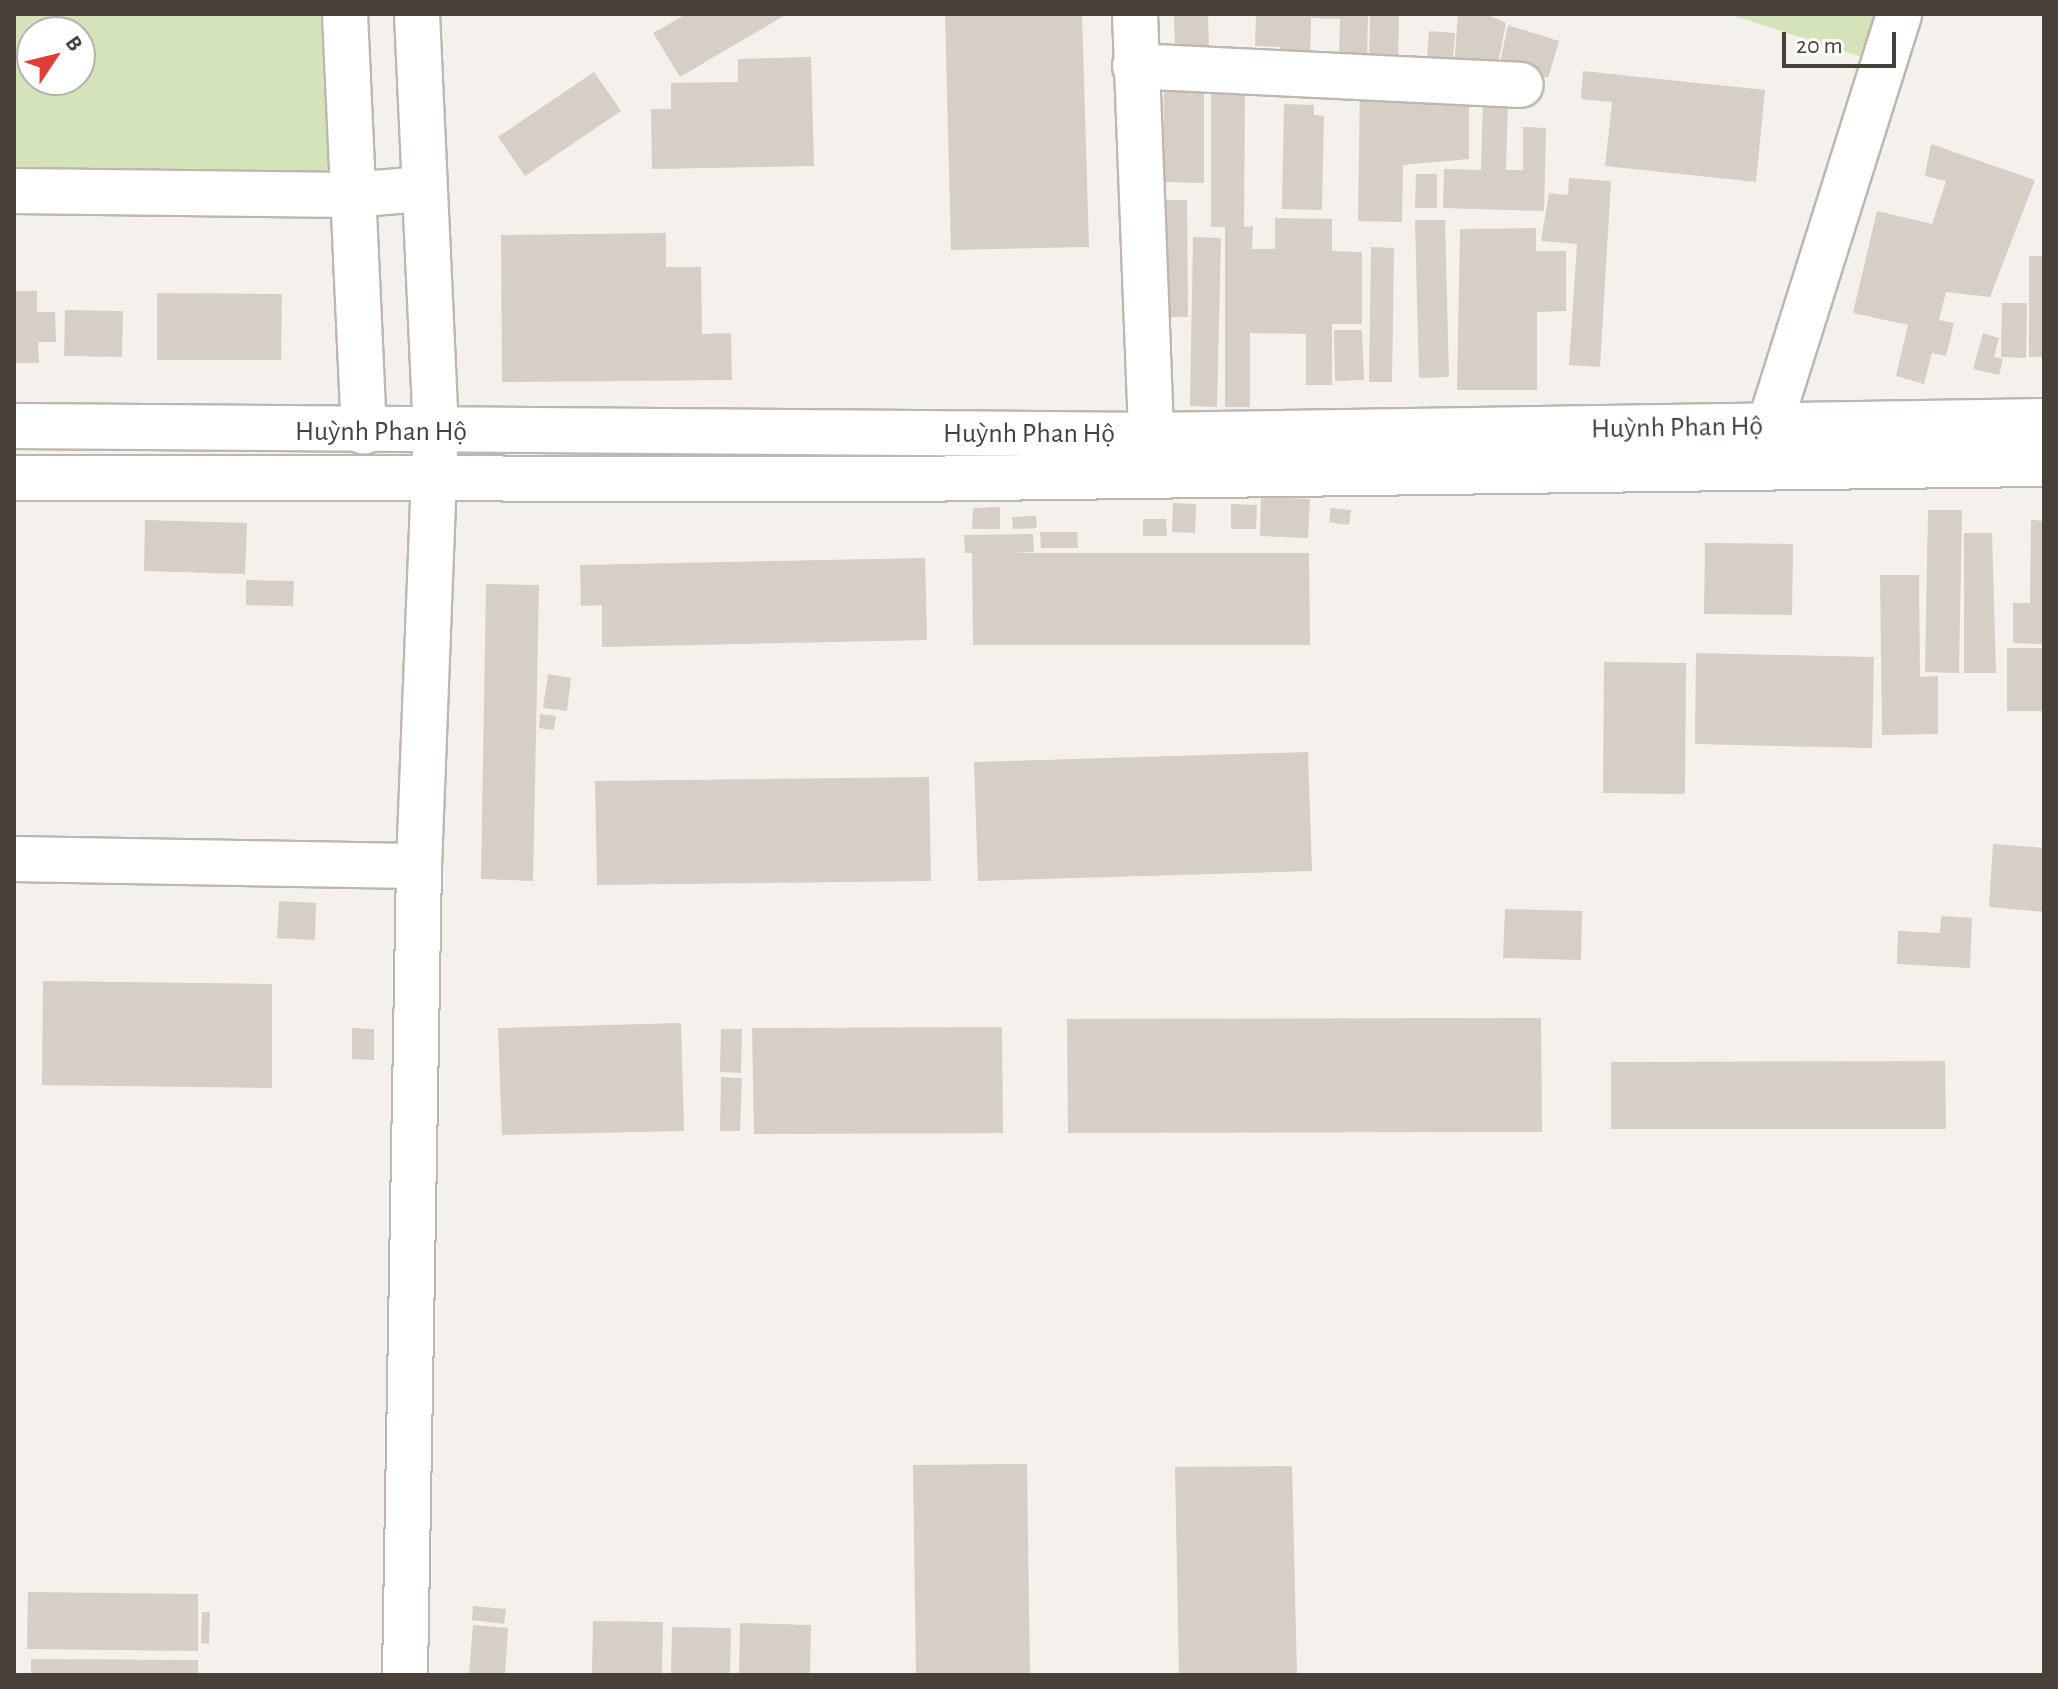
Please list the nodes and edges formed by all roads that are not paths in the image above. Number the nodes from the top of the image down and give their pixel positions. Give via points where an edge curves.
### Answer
1 (345, 14) edge
2 (417, 14) edge
3 (1135, 14) edge
4 (1899, 14) edge
5 (1135, 66) junction
6 (1521, 85) dead end
7 (421, 189) junction
8 (14, 191) edge
9 (350, 195) junction
10 (2044, 421) edge
11 (14, 426) edge
12 (1769, 427) junction
13 (364, 432) junction
14 (436, 432) junction
15 (1151, 435) junction
16 (2044, 464) edge
17 (1770, 471) junction
18 (14, 478) edge
19 (434, 481) junction
20 (14, 859) edge
21 (419, 866) junction
22 (405, 1675) edge

1 - 9 street
2 - 7 street
3 - 5 street
4 - 12 street
5 - 6 street
5 - 15 street
7 - 9 street
7 - 14 street
8 - 9 street
9 - 13 street
10 - 12 street, Huỳnh Phan Hộ
11 - 13 street, Huỳnh Phan Hộ
12 - 15 street, Huỳnh Phan Hộ
12 - 17 street
13 - 14 street, Huỳnh Phan Hộ
14 - 15 street, Huỳnh Phan Hộ
14 - 19 street
16 - 17 street, Huỳnh Phan Hộ
17 - 19 street, Huỳnh Phan Hộ
18 - 19 street, Huỳnh Phan Hộ
19 - 21 street
20 - 21 street
21 - 22 street

